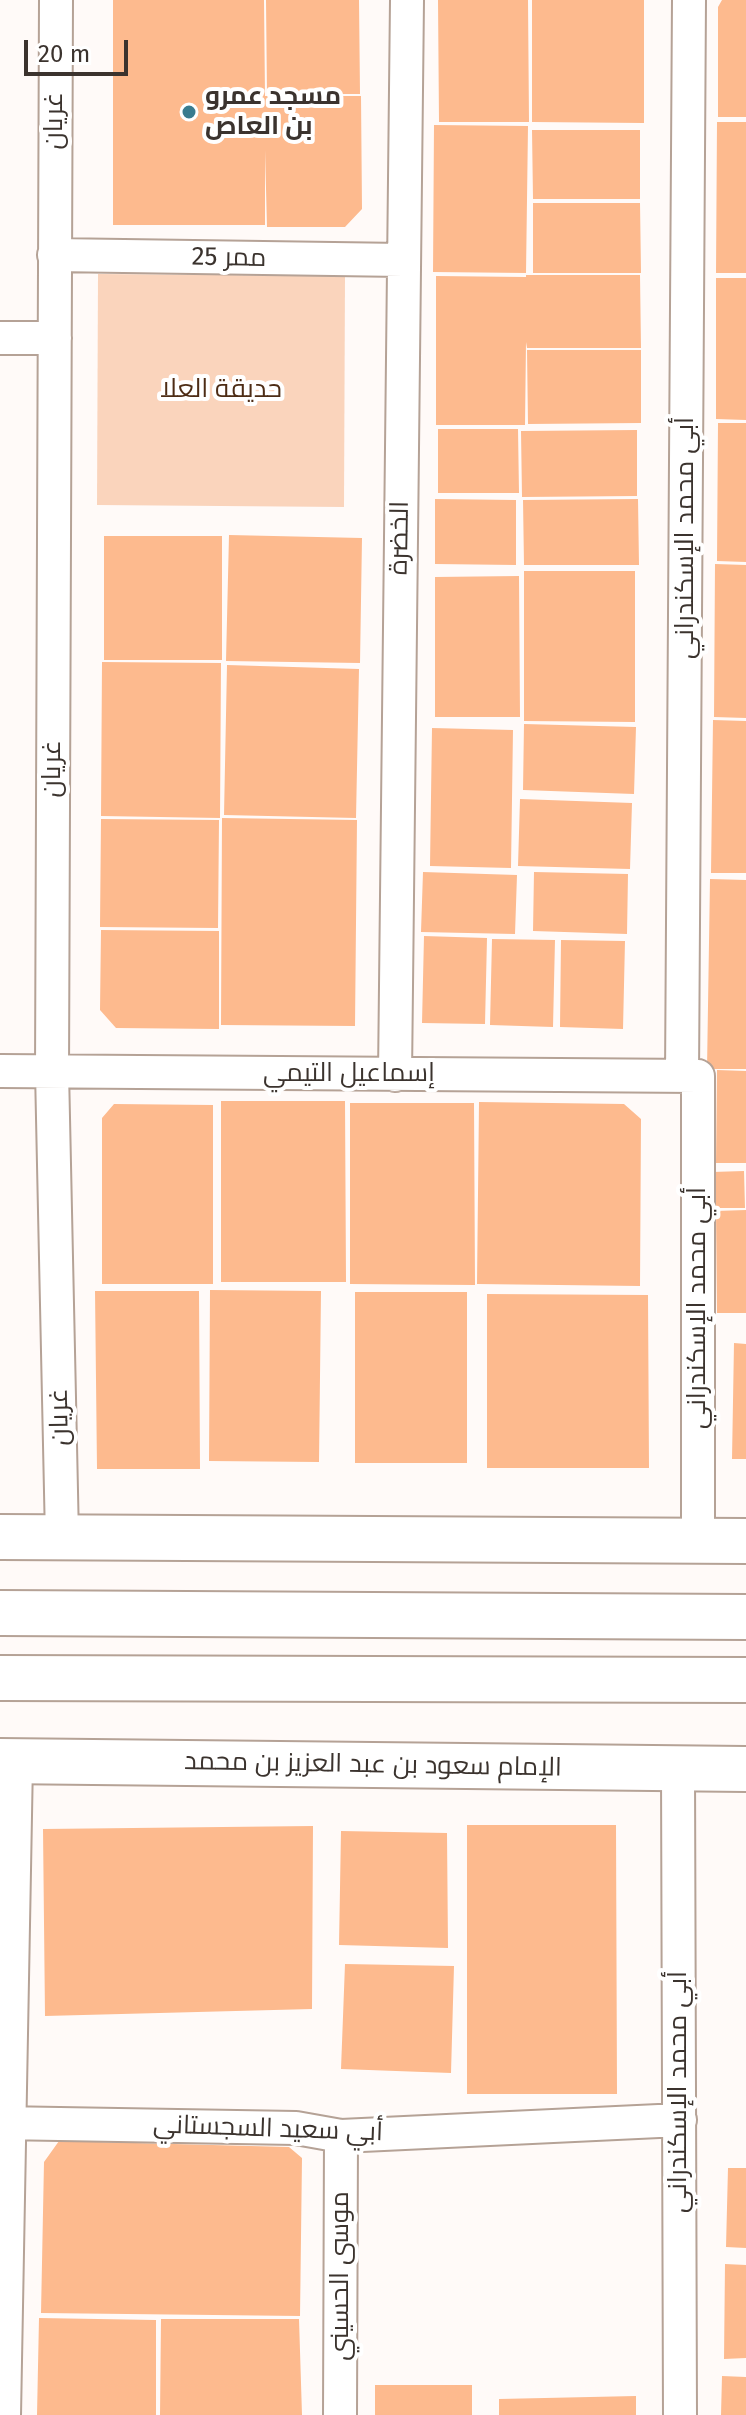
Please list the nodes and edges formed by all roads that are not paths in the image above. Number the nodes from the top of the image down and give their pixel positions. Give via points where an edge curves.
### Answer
1 (56, 0) edge
2 (407, 0) edge
3 (689, 0) edge
4 (54, 255) junction
5 (403, 260) junction
6 (0, 338) edge
7 (55, 338) junction
8 (0, 1071) edge
9 (52, 1071) junction
10 (395, 1075) junction
11 (690, 1076) junction
12 (0, 1537) edge
13 (62, 1538) junction
14 (698, 1541) junction
15 (746, 1541) edge
16 (0, 1613) edge
17 (746, 1617) edge
18 (0, 1678) edge
19 (746, 1680) edge
20 (8, 1761) edge
21 (678, 1769) junction
22 (746, 1769) edge
23 (680, 2120) junction
24 (4, 2122) edge
25 (341, 2136) junction
26 (4, 2415) edge
27 (340, 2415) edge
28 (680, 2415) edge

1 - 4 street, غريان
2 - 5 street, الخضرة
3 - 11 street, أبي محمد الإسكندراني
4 - 5 street, ممر 25
4 - 7 street, غريان
5 - 10 street, الخضرة
6 - 7 street
7 - 9 street, غريان
8 - 9 street, إسماعيل التيمي
9 - 10 street, إسماعيل التيمي
9 - 13 street, غريان
10 - 11 street, إسماعيل التيمي
11 - 14 street, أبي محمد الإسكندراني
12 - 13 main road
13 - 14 main road
14 - 15 main road
16 - 17 main road
18 - 19 main road
20 - 21 main road, الإمام سعود بن عبد العزيز بن محمد
20 - 24 street
21 - 22 main road, الإمام سعود بن عبد العزيز بن محمد
21 - 23 street, أبي محمد الإسكندراني
23 - 25 street, أبي سعيد السجستاني
23 - 28 street, أبي محمد الإسكندراني
24 - 25 street, أبي سعيد السجستاني via 296,2128
24 - 26 street
25 - 27 street, موسى الحسيني

